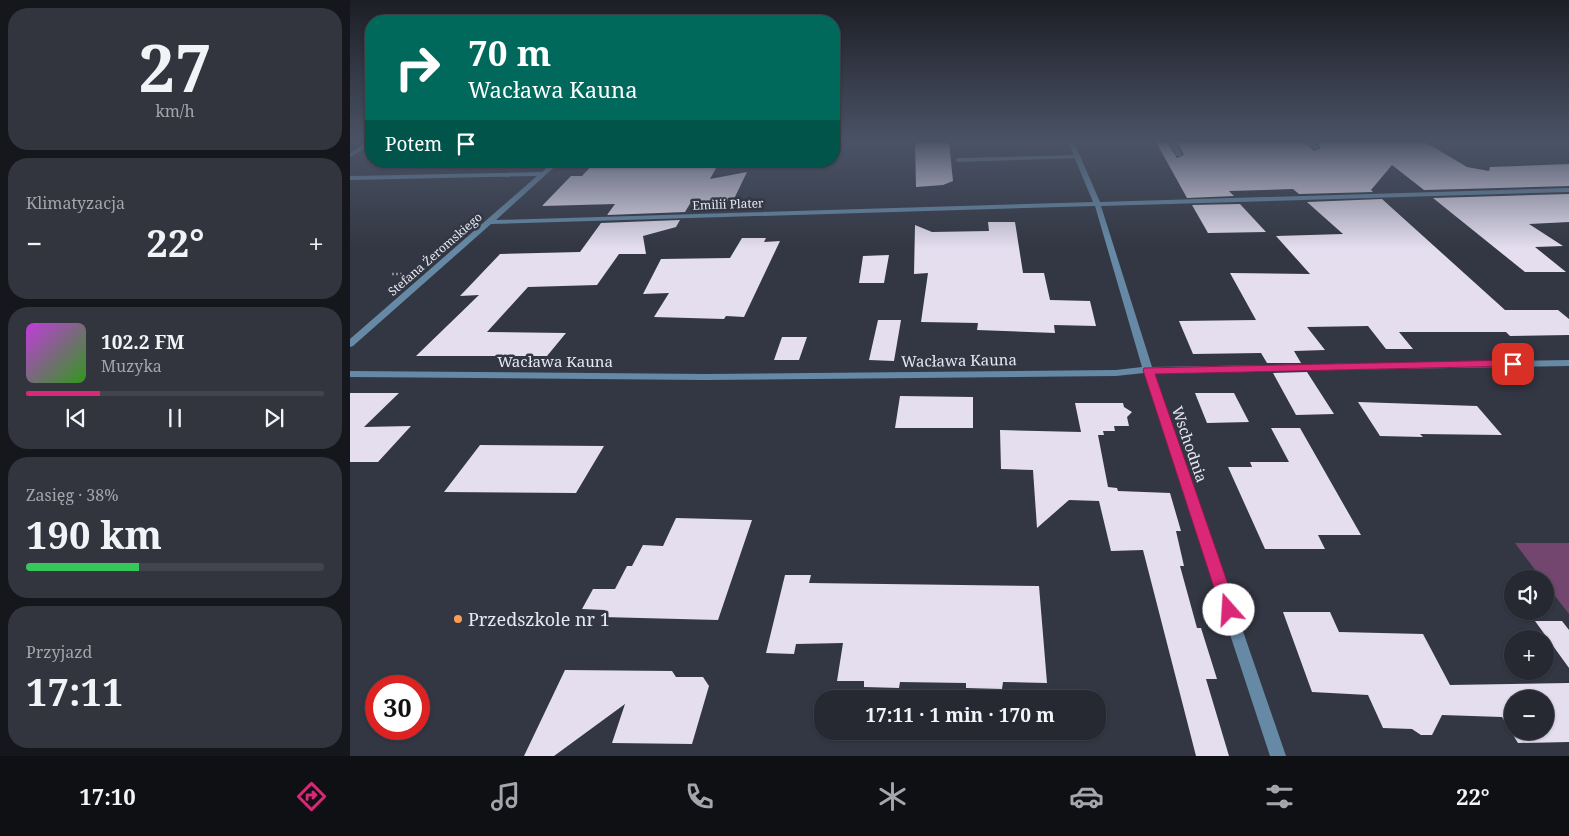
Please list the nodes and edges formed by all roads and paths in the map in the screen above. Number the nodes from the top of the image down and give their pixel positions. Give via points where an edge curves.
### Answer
1 (385, 177) edge
2 (539, 177) edge
3 (1087, 177) edge
4 (350, 178) edge
5 (1569, 190) edge
6 (1098, 204) junction
7 (488, 222) junction
8 (392, 274) dead end
9 (402, 274) dead end
10 (350, 344) edge
11 (1569, 363) edge
12 (1148, 370) junction
13 (350, 374) edge
14 (1278, 756) edge

1 - 4 street
2 - 7 street, Stefana Żeromskiego
3 - 6 street, Wschodnia
5 - 6 street, Emilii Plater
6 - 7 street, Emilii Plater
6 - 12 street, Wschodnia
7 - 10 street, Stefana Żeromskiego
8 - 9 path
11 - 12 street, Wacława Kauna
12 - 13 street, Wacława Kauna via 715,377
12 - 14 street, Wschodnia

